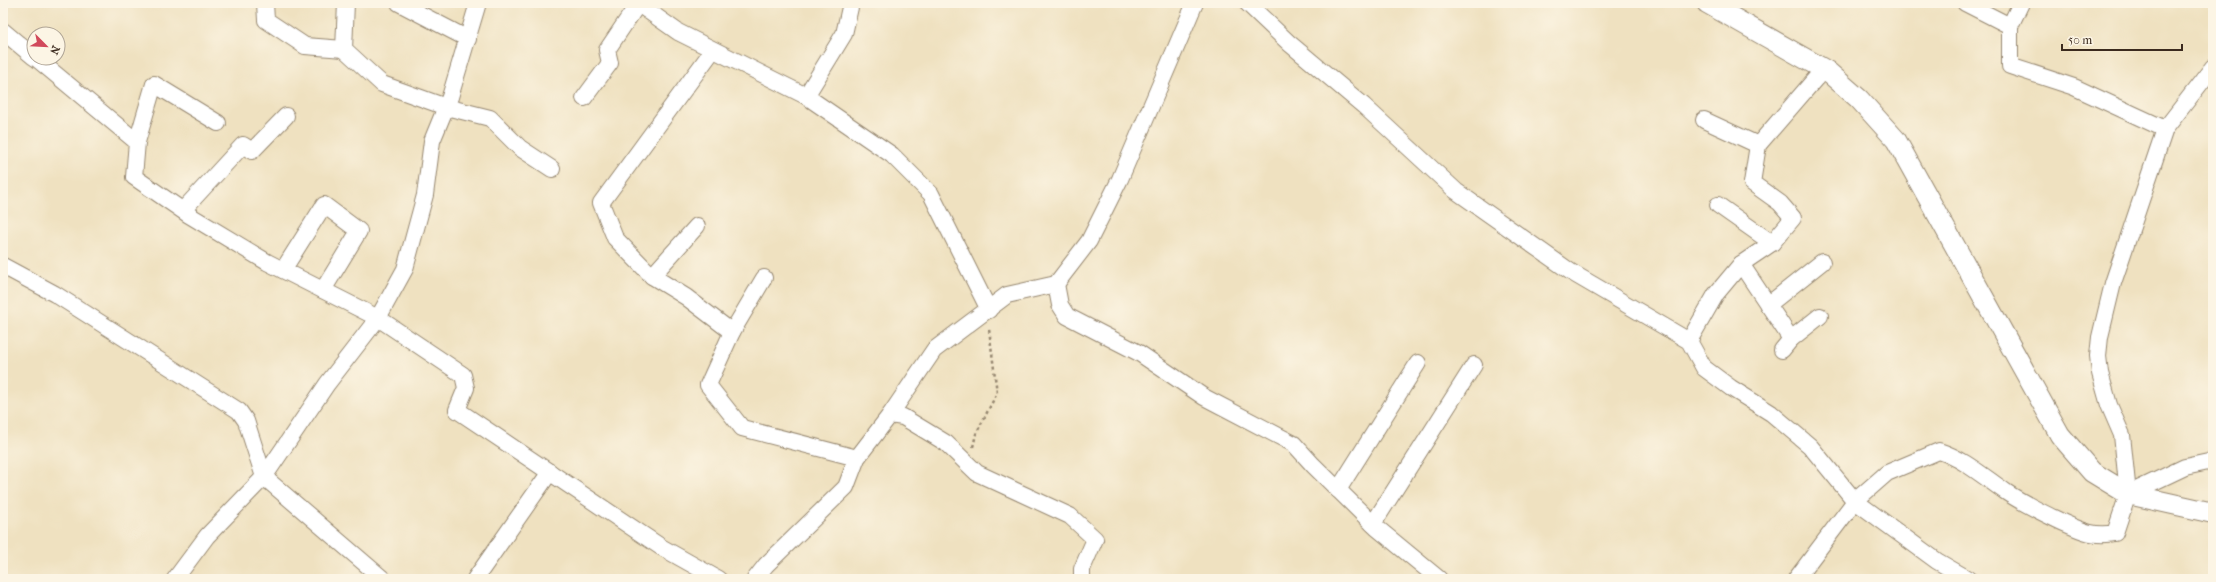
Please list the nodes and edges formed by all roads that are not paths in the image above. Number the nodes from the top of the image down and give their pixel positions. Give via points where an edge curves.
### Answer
1 (266, 3) edge
2 (346, 3) edge
3 (399, 3) edge
4 (478, 3) edge
5 (637, 3) edge
6 (851, 3) edge
7 (1195, 3) edge
8 (1247, 3) edge
9 (1707, 3) edge
10 (1965, 3) edge
11 (2020, 3) edge
12 (2010, 26) junction
13 (3, 31) edge
14 (468, 39) junction
15 (344, 49) junction
16 (26, 50) edge
17 (713, 50) junction
18 (46, 66) edge
19 (2213, 67) edge
20 (1827, 70) junction
21 (806, 96) junction
22 (584, 98) dead end
23 (446, 107) junction
24 (286, 116) dead end
25 (1704, 120) dead end
26 (218, 123) dead end
27 (2165, 129) junction
28 (137, 142) junction
29 (1758, 145) junction
30 (552, 169) dead end
31 (1718, 204) dead end
32 (183, 210) junction
33 (697, 226) dead end
34 (1772, 243) junction
35 (1822, 262) dead end
36 (1741, 264) junction
37 (3, 266) edge
38 (283, 270) junction
39 (652, 276) junction
40 (764, 278) dead end
41 (1056, 284) junction
42 (323, 290) junction
43 (1768, 305) junction
44 (989, 310) junction
45 (1820, 316) dead end
46 (378, 318) junction
47 (732, 332) junction
48 (1689, 342) junction
49 (1418, 363) dead end
50 (1474, 365) dead end
51 (890, 415) junction
52 (857, 458) junction
53 (2213, 461) edge
54 (550, 472) junction
55 (264, 477) junction
56 (1338, 490) junction
57 (2128, 494) junction
58 (1855, 501) junction
59 (2213, 513) edge
60 (1373, 524) junction
61 (175, 579) edge
62 (382, 579) edge
63 (475, 579) edge
64 (718, 579) edge
65 (755, 579) edge
66 (1082, 579) edge
67 (1439, 579) edge
68 (1796, 579) edge
69 (1968, 579) edge

1 - 15 street via 266,20 305,46
2 - 15 street
3 - 14 street
4 - 14 street
5 - 17 street via 678,32
5 - 22 street via 607,50 610,63
6 - 21 street via 844,34
7 - 41 street via 1120,179 1089,240
8 - 48 street via 1456,191 1571,272
9 - 20 street
10 - 12 street
11 - 12 street
12 - 27 street via 2010,66 2074,87
13 - 16 street
14 - 23 street
15 - 23 street via 382,84
17 - 21 street
17 - 39 street via 601,203 615,238
18 - 28 street
19 - 27 street
20 - 29 street via 1816,78
20 - 57 street via 1859,99 1896,140 2060,435 2092,472
21 - 44 street via 892,155 931,194
23 - 30 street via 490,118 520,148
23 - 46 street via 432,141 425,195 405,269
24 - 32 street via 252,151 243,145
25 - 29 street
26 - 28 street via 154,84
27 - 57 street via 2113,283 2098,356 2110,405 2122,435
28 - 32 street via 134,177
29 - 34 street via 1752,183 1780,203 1793,218
31 - 34 street
32 - 38 street
33 - 39 street
34 - 36 street
35 - 43 street
36 - 43 street
36 - 48 street via 1716,294
37 - 55 street via 56,294 239,411 246,422
38 - 42 street
38 - 42 street via 324,205 359,231
39 - 47 street via 686,297
40 - 47 street
41 - 44 street via 1008,295
41 - 56 street via 1060,305 1067,316 1139,353 1204,397 1294,444
42 - 46 street
43 - 45 street via 1786,344
44 - 51 street via 934,350
46 - 54 street via 463,375 466,388 457,410
46 - 55 street via 327,384
47 - 52 street via 708,385 742,428
48 - 58 street via 1704,368 1772,413 1810,446
49 - 56 street
50 - 60 street
51 - 52 street
51 - 66 street via 903,417 946,443 977,473 1070,516 1095,539 1082,569
52 - 65 street via 846,487 766,565
53 - 57 street via 2185,467
54 - 63 street
54 - 64 street via 661,547
55 - 61 street via 207,536
55 - 62 street
56 - 60 street
57 - 58 street via 2115,533 2100,536 2036,510 1954,456 1939,451 1887,474
57 - 59 street
58 - 68 street
58 - 69 street via 1937,561
60 - 67 street

